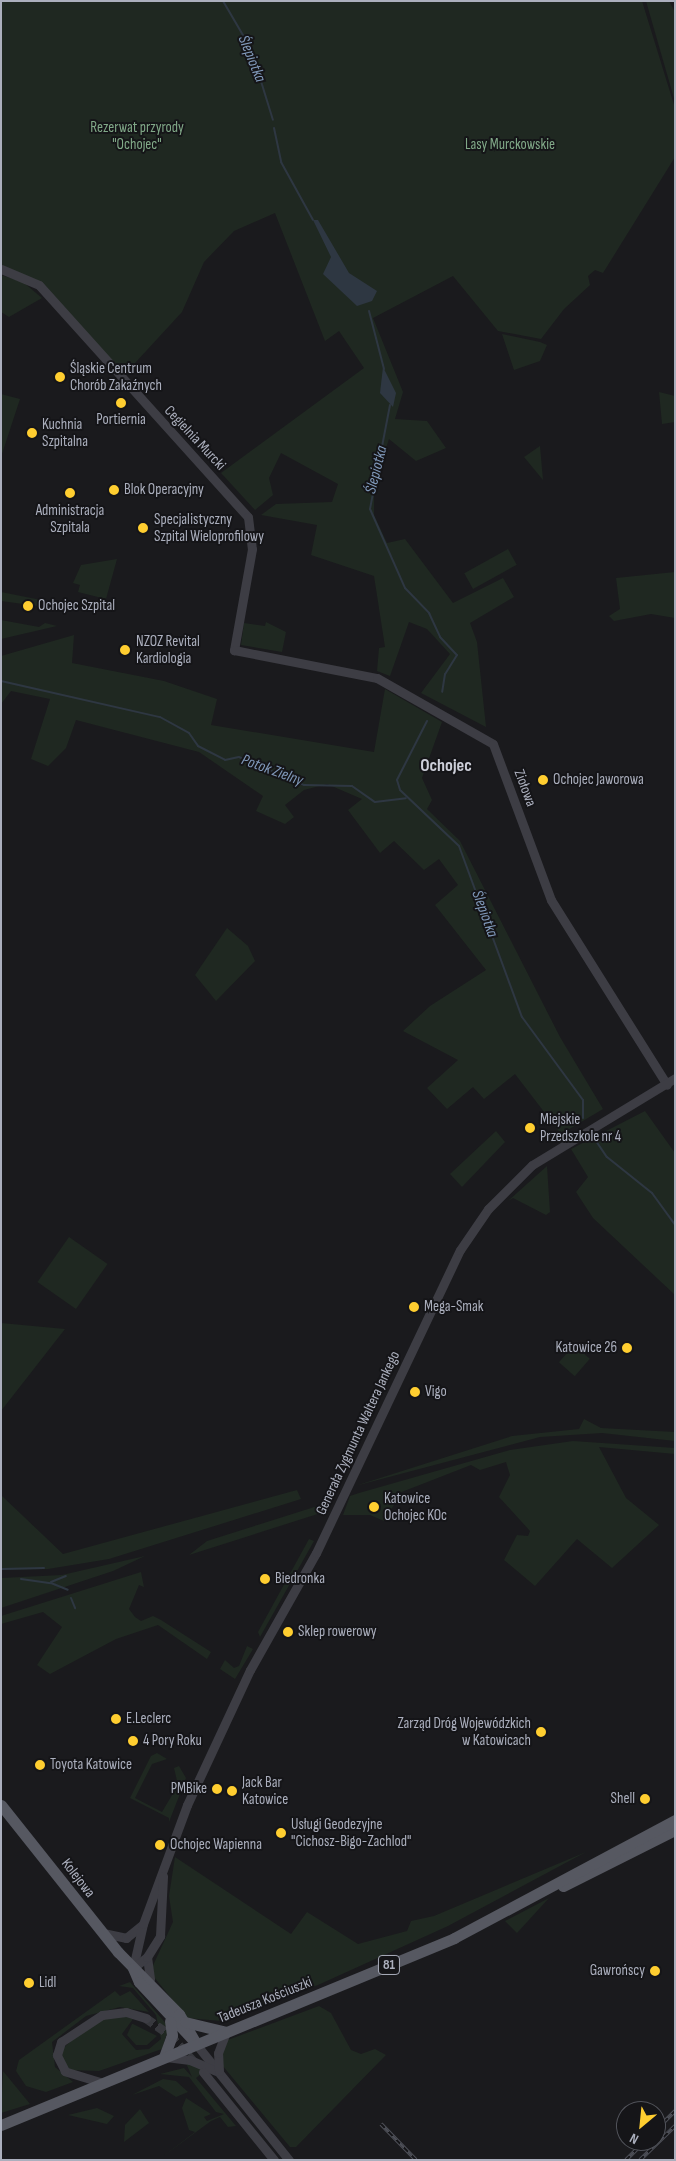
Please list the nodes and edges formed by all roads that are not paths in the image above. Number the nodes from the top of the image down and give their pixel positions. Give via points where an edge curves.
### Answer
1 (1, 269) edge
2 (234, 650) joint
3 (675, 1078) edge
4 (671, 1084) edge
5 (1, 1805) edge
6 (675, 1820) edge
7 (675, 1830) edge
8 (164, 1869) junction
9 (525, 1902) junction
10 (143, 1924) junction
11 (103, 1933) junction
12 (147, 1957) junction
13 (133, 1968) junction
14 (150, 1979) junction
15 (168, 2017) junction
16 (146, 2018) tunnel mouth
17 (185, 2022) junction
18 (226, 2032) junction
19 (196, 2044) junction
20 (164, 2057) junction
21 (203, 2072) tunnel mouth
22 (220, 2074) junction
23 (100, 2082) junction
24 (1, 2123) edge
25 (274, 2160) edge
26 (289, 2160) edge

1 - 2 street, Cegielnia Murcki via 39,285 248,517 252,550
2 - 4 street, Ziołowa via 377,678 493,744 551,900
3 - 4 street, Generała Zygmunta Waltera Jankego
4 - 8 street, Generała Zygmunta Waltera Jankego via 532,1165 468,1238 316,1553 244,1682 187,1805
5 - 11 main road, Kolejowa
6 - 9 main road, Tadeusza Kościuszki / 81
7 - 9 main road, Tadeusza Kościuszki / 81
8 - 10 street, Generała Zygmunta Waltera Jankego
8 - 12 street, Generała Zygmunta Waltera Jankego via 161,1931
9 - 18 main road, Tadeusza Kościuszki / 81 via 454,1938
10 - 11 street via 130,1937
10 - 13 street, Generała Zygmunta Waltera Jankego
11 - 13 main road, Kolejowa
12 - 13 street, Generała Zygmunta Waltera Jankego
12 - 14 street
13 - 14 main road, Kolejowa
13 - 15 main road, Kolejowa via 138,1982
14 - 17 main road, Kolejowa
15 - 19 main road, Kolejowa
15 - 20 main road via 172,2035
16 - 23 street via 126,2012 102,2015 62,2042 58,2060 64,2071
17 - 18 main road
17 - 19 main road, Kolejowa
18 - 19 main road, Tadeusza Kościuszki / 81
18 - 22 street via 218,2053
19 - 20 main road, Tadeusza Kościuszki
19 - 22 street, Kolejowa
20 - 22 street via 190,2060
20 - 23 main road, Tadeusza Kościuszki
21 - 25 street
22 - 26 street, Kolejowa
23 - 24 main road, Tadeusza Kościuszki

